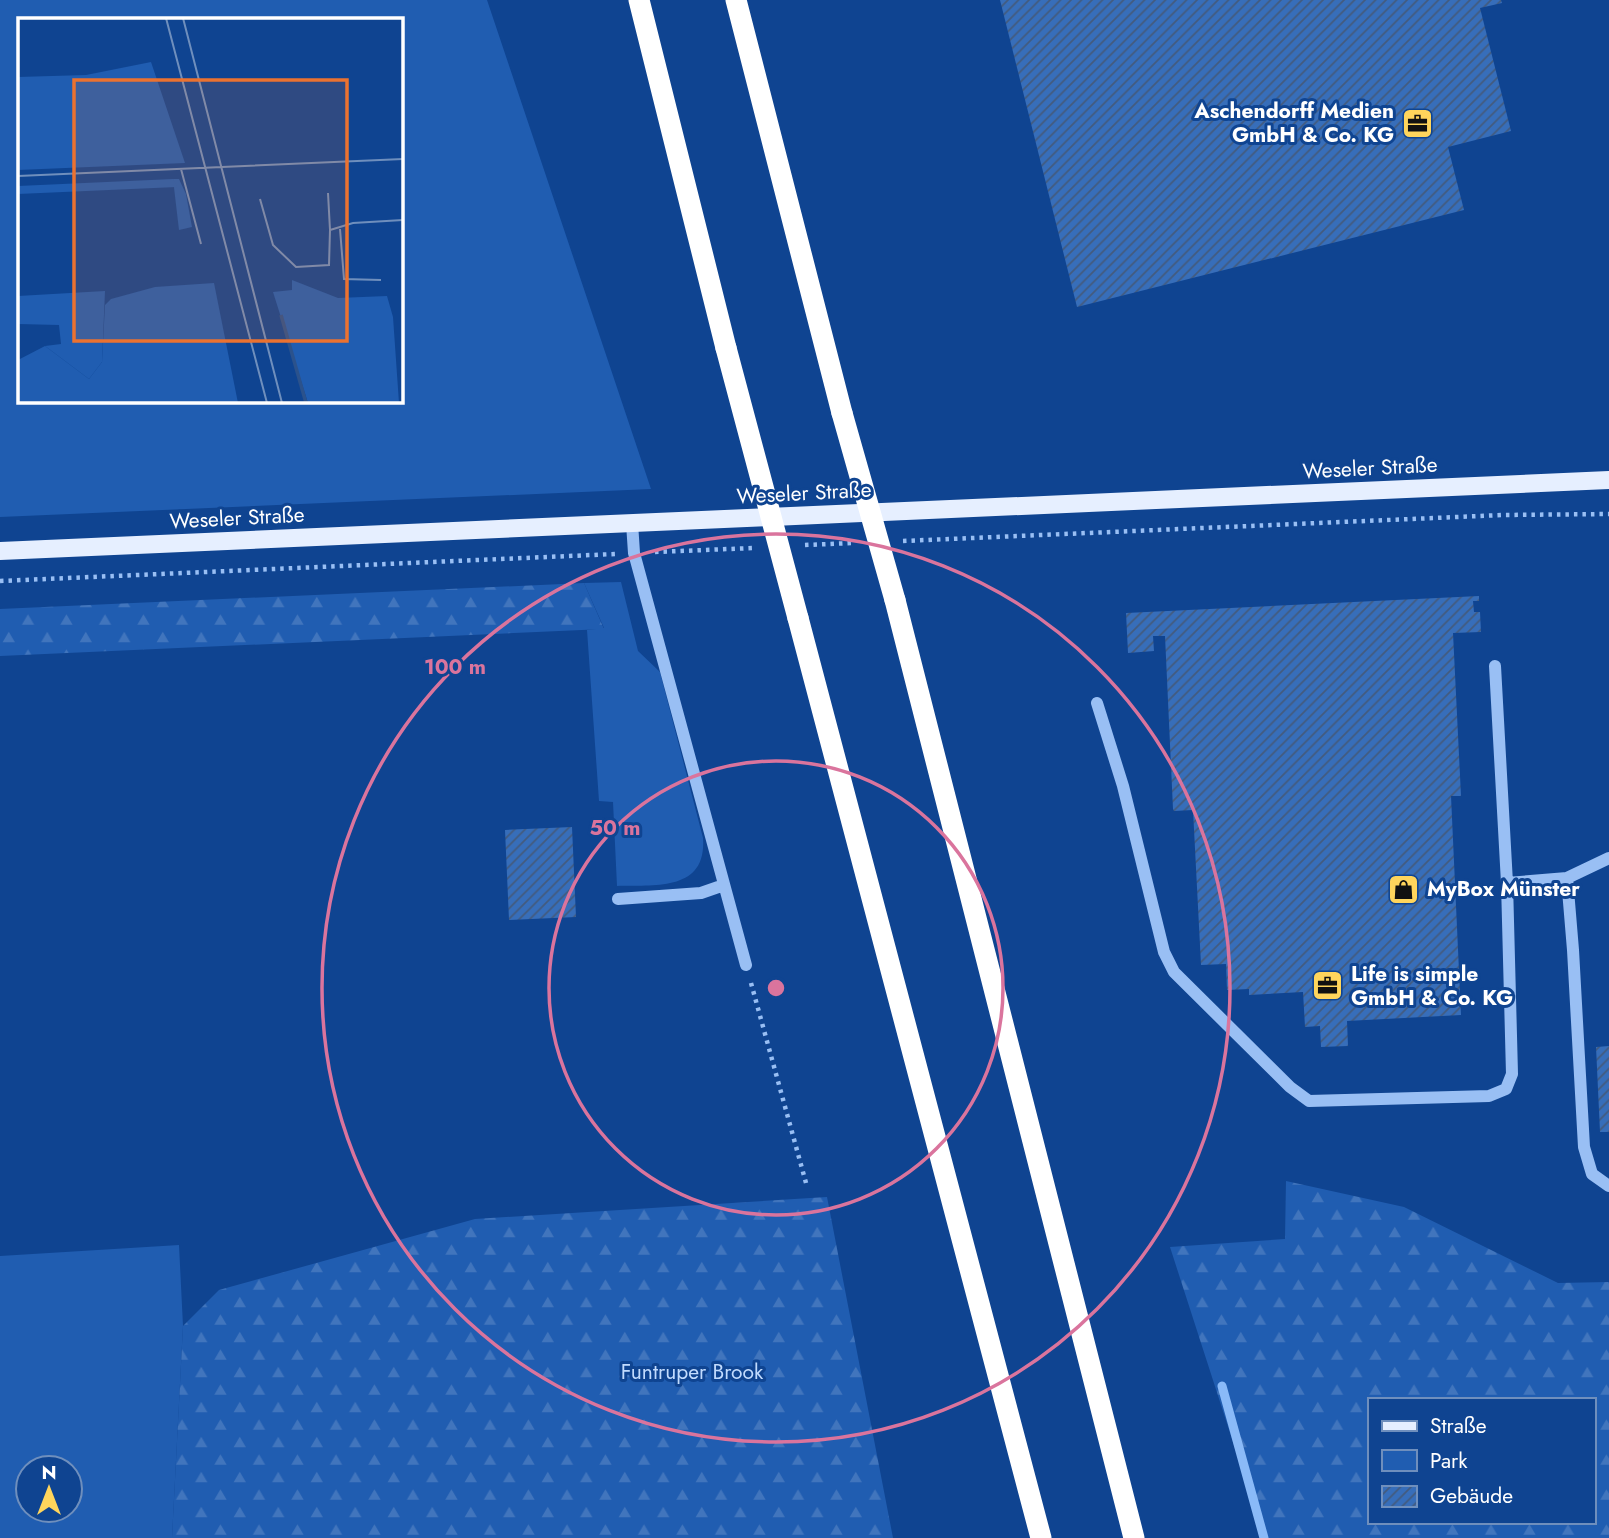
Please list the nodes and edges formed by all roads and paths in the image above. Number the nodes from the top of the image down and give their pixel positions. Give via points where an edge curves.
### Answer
1 (639, 0) edge
2 (736, 0) edge
3 (1609, 480) edge
4 (1609, 514) edge
5 (1503, 515) dead end
6 (632, 523) junction
7 (0, 551) edge
8 (1495, 666) dead end
9 (1097, 703) dead end
10 (1609, 858) edge
11 (1567, 877) junction
12 (1507, 883) junction
13 (724, 885) junction
14 (618, 899) dead end
15 (746, 965) joint
16 (806, 1183) dead end
17 (1609, 1186) edge
18 (1041, 1538) edge
19 (1134, 1538) edge

1 - 18 highway, bridge via 726,348
2 - 19 highway, bridge via 895,600
3 - 6 main road, Weseler Straße
4 - 5 path
6 - 7 main road, Weseler Straße
6 - 13 street via 634,553
8 - 12 street
9 - 12 street via 1123,786 1164,952 1174,972 1309,1101 1489,1096 1506,1089 1512,1074
10 - 11 street
11 - 12 street
11 - 17 street via 1584,1147 1592,1174
13 - 14 street via 701,893
13 - 15 street
15 - 16 path

